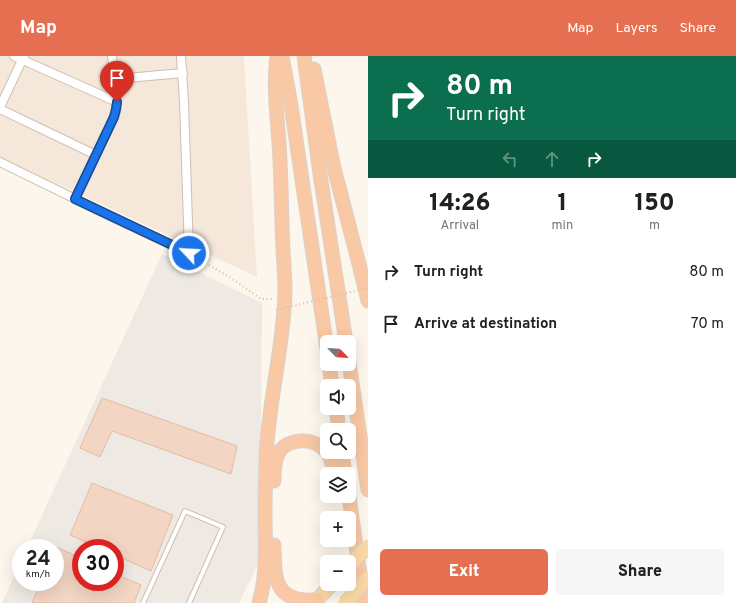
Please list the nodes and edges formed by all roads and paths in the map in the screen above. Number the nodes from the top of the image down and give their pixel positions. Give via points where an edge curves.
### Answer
1 (112, 56) edge
2 (182, 56) edge
3 (277, 56) edge
4 (282, 56) edge
5 (304, 56) edge
6 (310, 56) edge
7 (20, 57) edge
8 (183, 73) junction
9 (115, 79) junction
10 (117, 102) junction
11 (0, 108) edge
12 (96, 155) junction
13 (0, 162) edge
14 (75, 199) junction
15 (189, 253) junction
16 (368, 288) edge
17 (368, 300) edge
18 (325, 335) edge
19 (345, 335) edge
20 (350, 371) edge
21 (332, 467) edge
22 (368, 490) edge
23 (348, 503) edge
24 (368, 546) edge
25 (356, 559) edge
26 (368, 578) edge
27 (322, 595) edge
28 (143, 603) edge
29 (190, 603) edge
30 (259, 603) edge
31 (345, 603) edge
32 (364, 603) edge

1 - 9 street
2 - 8 street
3 - 30 highway via 275,88 284,297 268,427 266,562 264,586
4 - 18 highway
5 - 19 highway
6 - 17 highway via 334,168
7 - 10 street
7 - 11 street
8 - 9 street
8 - 15 street
9 - 10 street
10 - 12 street via 114,117
11 - 12 street
12 - 14 street
13 - 14 street
14 - 15 street
15 - 16 path, bridge via 261,298 274,298 276,310
20 - 22 highway
21 - 27 highway via 325,450 308,441 298,441 286,445 278,454 274,475 276,579 288,597 300,601
23 - 32 highway
24 - 25 main road, bridge
26 - 31 main road, bridge
28 - 29 lane via 185,510 223,527

